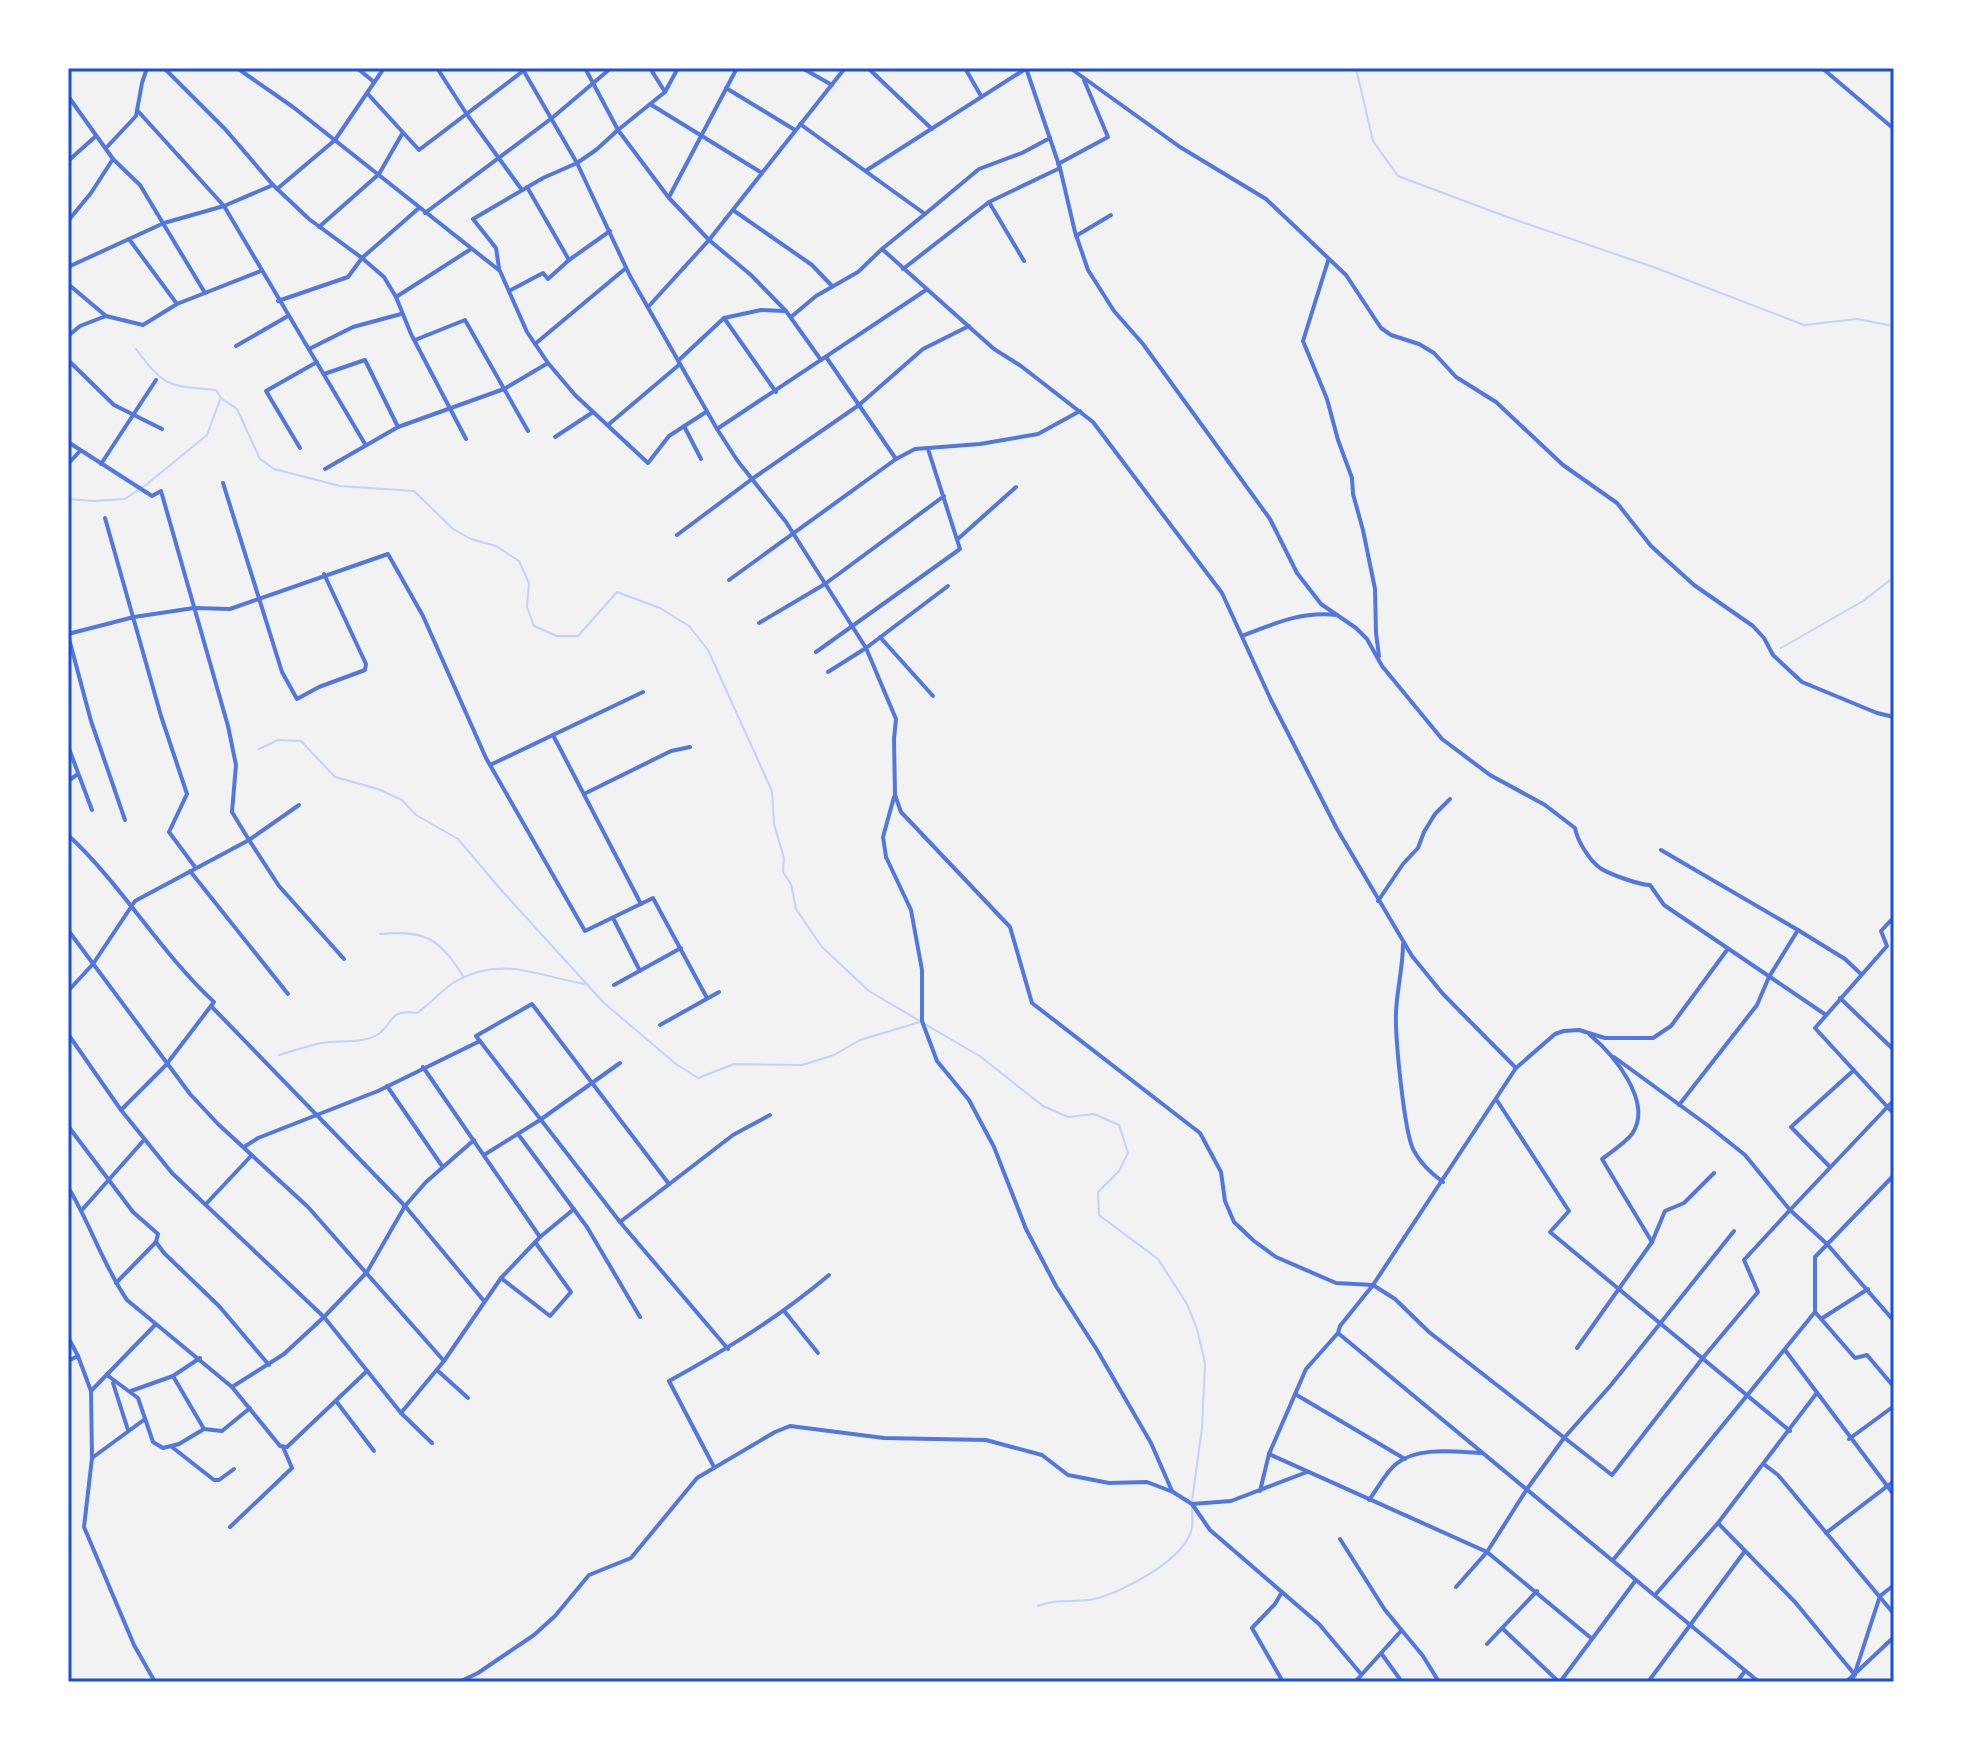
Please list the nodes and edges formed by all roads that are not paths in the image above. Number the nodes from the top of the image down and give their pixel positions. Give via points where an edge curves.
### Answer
1 (147, 68) edge
2 (164, 68) edge
3 (237, 68) edge
4 (357, 68) edge
5 (384, 68) edge
6 (437, 68) edge
7 (585, 68) edge
8 (611, 68) edge
9 (650, 68) edge
10 (678, 68) edge
11 (737, 68) edge
12 (802, 68) edge
13 (845, 68) edge
14 (868, 68) edge
15 (965, 68) edge
16 (1026, 68) edge
17 (1070, 68) edge
18 (1822, 68) edge
19 (524, 69) edge
20 (1084, 79) junction
21 (374, 82) junction
22 (593, 83) junction
23 (832, 85) junction
24 (726, 88) junction
25 (665, 92) junction
26 (367, 93) junction
27 (68, 96) edge
28 (981, 96) junction
29 (650, 104) junction
30 (137, 110) junction
31 (466, 113) junction
32 (552, 118) junction
33 (800, 124) junction
34 (932, 129) junction
35 (1894, 129) edge
36 (618, 130) junction
37 (796, 130) junction
38 (402, 134) junction
39 (97, 135) junction
40 (701, 135) junction
41 (1050, 138) junction
42 (335, 140) junction
43 (106, 148) junction
44 (497, 158) junction
45 (113, 159) junction
46 (68, 161) edge
47 (577, 163) junction
48 (1059, 166) junction
49 (867, 170) junction
50 (762, 173) junction
51 (379, 174) junction
52 (275, 187) junction
53 (525, 189) junction
54 (669, 198) junction
55 (989, 202) junction
56 (224, 206) junction
57 (419, 208) junction
58 (733, 210) junction
59 (425, 213) junction
60 (925, 214) junction
61 (1111, 215) dead end
62 (68, 221) edge
63 (164, 223) junction
64 (319, 227) junction
65 (610, 231) junction
66 (1076, 236) junction
67 (129, 239) junction
68 (709, 240) junction
69 (471, 249) junction
70 (882, 249) junction
71 (362, 258) junction
72 (569, 260) junction
73 (1328, 260) junction
74 (1024, 261) dead end
75 (68, 267) edge
76 (626, 268) junction
77 (903, 269) junction
78 (261, 271) junction
79 (500, 271) junction
80 (68, 284) edge
81 (832, 286) junction
82 (926, 290) junction
83 (509, 291) junction
84 (205, 293) junction
85 (396, 297) junction
86 (278, 301) junction
87 (177, 304) junction
88 (649, 306) junction
89 (786, 311) junction
90 (401, 314) junction
91 (106, 316) junction
92 (288, 316) junction
93 (791, 317) junction
94 (724, 318) junction
95 (969, 326) junction
96 (68, 336) edge
97 (415, 340) junction
98 (535, 344) junction
99 (236, 346) dead end
100 (310, 348) junction
101 (823, 359) junction
102 (68, 360) edge
103 (317, 362) junction
104 (680, 362) junction
105 (548, 363) junction
106 (324, 374) junction
107 (156, 380) dead end
108 (504, 389) junction
109 (776, 392) junction
110 (859, 405) junction
111 (450, 409) junction
112 (1080, 411) junction
113 (593, 412) junction
114 (706, 412) junction
115 (134, 413) junction
116 (608, 425) junction
117 (684, 426) junction
118 (398, 427) junction
119 (162, 429) dead end
120 (717, 429) junction
121 (528, 431) dead end
122 (555, 437) dead end
123 (466, 439) dead end
124 (68, 442) edge
125 (366, 444) junction
126 (300, 448) dead end
127 (928, 449) junction
128 (80, 451) junction
129 (701, 459) dead end
130 (896, 459) junction
131 (68, 464) edge
132 (101, 464) junction
133 (325, 469) dead end
134 (752, 479) junction
135 (223, 483) dead end
136 (1016, 487) dead end
137 (944, 496) junction
138 (105, 518) dead end
139 (793, 534) junction
140 (677, 535) dead end
141 (959, 538) junction
142 (324, 574) junction
143 (729, 580) dead end
144 (825, 584) junction
145 (948, 586) dead end
146 (259, 601) junction
147 (194, 608) junction
148 (1340, 616) junction
149 (134, 617) junction
150 (759, 623) dead end
151 (852, 626) junction
152 (68, 634) edge
153 (1242, 636) junction
154 (880, 637) junction
155 (69, 644) edge
156 (866, 648) junction
157 (816, 652) dead end
158 (1382, 666) junction
159 (828, 672) dead end
160 (643, 692) dead end
161 (933, 696) dead end
162 (1894, 717) edge
163 (553, 735) junction
164 (68, 746) edge
165 (690, 747) dead end
166 (490, 765) junction
167 (78, 774) junction
168 (68, 781) edge
169 (584, 794) junction
170 (895, 795) junction
171 (1450, 799) dead end
172 (299, 805) dead end
173 (92, 810) dead end
174 (125, 820) dead end
175 (68, 835) edge
176 (249, 840) junction
177 (1661, 850) dead end
178 (195, 867) junction
179 (189, 870) junction
180 (1378, 901) junction
181 (641, 904) junction
182 (131, 906) junction
183 (1894, 917) edge
184 (613, 918) junction
185 (68, 930) edge
186 (1798, 930) junction
187 (1403, 942) junction
188 (681, 948) junction
189 (1727, 950) junction
190 (344, 959) dead end
191 (93, 964) junction
192 (640, 971) junction
193 (1861, 974) junction
194 (1769, 977) junction
195 (614, 985) dead end
196 (68, 991) edge
197 (719, 992) dead end
198 (288, 994) dead end
199 (707, 998) junction
200 (1840, 998) junction
201 (211, 1006) junction
202 (1826, 1015) junction
203 (660, 1025) dead end
204 (1585, 1031) junction
205 (68, 1034) edge
206 (480, 1041) junction
207 (1894, 1050) edge
208 (1614, 1057) junction
209 (620, 1063) dead end
210 (166, 1065) junction
211 (423, 1067) junction
212 (1516, 1068) junction
213 (1854, 1070) junction
214 (592, 1083) junction
215 (387, 1086) junction
216 (1496, 1099) junction
217 (1894, 1100) edge
218 (1679, 1105) junction
219 (1887, 1107) junction
220 (121, 1110) junction
221 (1894, 1114) edge
222 (770, 1115) dead end
223 (316, 1116) junction
224 (540, 1120) junction
225 (68, 1126) edge
226 (518, 1134) junction
227 (144, 1140) junction
228 (474, 1140) junction
229 (244, 1147) junction
230 (252, 1155) junction
231 (484, 1155) junction
232 (443, 1167) junction
233 (1830, 1167) junction
234 (1714, 1173) dead end
235 (1894, 1175) edge
236 (107, 1180) junction
237 (1443, 1182) junction
238 (669, 1184) junction
239 (68, 1187) edge
240 (206, 1204) junction
241 (405, 1206) junction
242 (574, 1209) junction
243 (82, 1210) junction
244 (1790, 1210) junction
245 (620, 1222) junction
246 (1734, 1231) dead end
247 (540, 1237) junction
248 (156, 1242) junction
249 (535, 1242) junction
250 (1652, 1242) junction
251 (1827, 1244) junction
252 (367, 1272) junction
253 (829, 1275) dead end
254 (501, 1278) junction
255 (116, 1283) junction
256 (1373, 1285) junction
257 (1868, 1289) junction
258 (1619, 1291) junction
259 (484, 1301) junction
260 (785, 1312) junction
261 (1815, 1312) junction
262 (324, 1317) junction
263 (640, 1317) dead end
264 (1821, 1319) junction
265 (1894, 1321) edge
266 (1660, 1323) junction
267 (155, 1325) junction
268 (1338, 1333) junction
269 (68, 1337) edge
270 (1577, 1348) dead end
271 (728, 1349) junction
272 (1785, 1350) junction
273 (818, 1353) dead end
274 (78, 1356) junction
275 (200, 1358) junction
276 (1702, 1359) junction
277 (68, 1361) edge
278 (444, 1361) junction
279 (269, 1365) junction
280 (437, 1370) junction
281 (367, 1371) junction
282 (107, 1375) junction
283 (173, 1376) junction
284 (113, 1381) junction
285 (232, 1387) junction
286 (1894, 1387) edge
287 (91, 1391) junction
288 (130, 1392) junction
289 (1295, 1394) junction
290 (1816, 1394) junction
291 (1747, 1396) junction
292 (468, 1398) dead end
293 (336, 1401) junction
294 (1894, 1406) edge
295 (250, 1408) junction
296 (401, 1413) junction
297 (145, 1419) junction
298 (204, 1429) junction
299 (128, 1430) junction
300 (1790, 1431) junction
301 (1564, 1438) junction
302 (1849, 1439) junction
303 (432, 1443) dead end
304 (172, 1447) junction
305 (283, 1447) junction
306 (374, 1451) dead end
307 (1269, 1454) junction
308 (1484, 1454) junction
309 (92, 1458) junction
310 (1405, 1459) junction
311 (1764, 1465) junction
312 (714, 1467) junction
313 (234, 1469) dead end
314 (1307, 1472) junction
315 (1894, 1481) edge
316 (1887, 1486) junction
317 (1527, 1489) junction
318 (1260, 1491) junction
319 (1173, 1492) junction
320 (1894, 1495) edge
321 (1369, 1500) junction
322 (1192, 1504) junction
323 (1718, 1523) junction
324 (230, 1527) dead end
325 (1826, 1533) junction
326 (1340, 1539) dead end
327 (1745, 1551) junction
328 (1487, 1552) junction
329 (1613, 1560) junction
330 (1636, 1580) junction
331 (1894, 1585) edge
332 (1456, 1587) dead end
333 (1537, 1591) junction
334 (1282, 1592) junction
335 (1655, 1595) junction
336 (1880, 1596) junction
337 (1894, 1614) edge
338 (1690, 1625) junction
339 (1502, 1628) junction
340 (1401, 1631) junction
341 (1894, 1637) edge
342 (1591, 1638) junction
343 (1487, 1644) dead end
344 (1381, 1653) junction
345 (1745, 1670) junction
346 (1361, 1674) junction
347 (1855, 1675) junction
348 (155, 1682) edge
349 (459, 1682) edge
350 (1283, 1682) edge
351 (1355, 1682) edge
352 (1402, 1682) edge
353 (1439, 1682) edge
354 (1559, 1682) edge
355 (1648, 1682) edge
356 (1737, 1682) edge
357 (1759, 1682) edge
358 (1849, 1682) edge

1 - 30 street
2 - 52 street
3 - 42 street
4 - 21 street
5 - 21 street
6 - 31 street
7 - 22 street
8 - 22 street
9 - 25 street
10 - 25 street
11 - 24 street
12 - 23 street
13 - 23 street
14 - 34 street
15 - 28 street
16 - 28 street
16 - 41 street
17 - 20 street
18 - 35 street
19 - 31 street
19 - 32 street
20 - 48 street via 1108,137
20 - 73 street via 1266,199
21 - 26 street
22 - 32 street
22 - 36 street
23 - 33 street
24 - 37 street
24 - 40 street
25 - 29 street
26 - 38 street
26 - 42 street
27 - 39 street
28 - 34 street
29 - 36 street
29 - 40 street
30 - 43 street
30 - 56 street
31 - 38 street via 419,150
31 - 44 street
32 - 44 street
32 - 47 street
33 - 37 street
33 - 49 street
34 - 49 street
36 - 47 street
36 - 54 street
37 - 50 street
38 - 51 street
39 - 43 street
39 - 46 street
40 - 50 street
40 - 54 street
41 - 48 street
41 - 60 street via 979,169
42 - 51 street
42 - 52 street
43 - 45 street
44 - 53 street
44 - 59 street
45 - 62 street
45 - 63 street via 140,185
47 - 53 street
47 - 65 street
48 - 55 street
48 - 66 street
49 - 60 street
50 - 58 street
51 - 57 street
51 - 64 street
52 - 56 street
52 - 64 street
53 - 72 street
53 - 79 street via 473,219 496,248
54 - 68 street
55 - 74 street
55 - 77 street
56 - 63 street
56 - 78 street
57 - 59 street
57 - 71 street
58 - 68 street
58 - 81 street via 812,265
59 - 69 street
60 - 70 street
61 - 66 street
63 - 67 street
63 - 84 street
64 - 71 street
65 - 72 street
65 - 76 street
66 - 148 street via 1088,270 1114,311 1270,519 1297,573 1321,604
67 - 75 street
67 - 87 street
68 - 88 street
68 - 89 street
69 - 79 street
69 - 85 street
70 - 77 street
70 - 81 street via 858,272
71 - 85 street via 384,277
71 - 86 street via 348,277
72 - 83 street via 548,279 543,273
73 - 158 street via 1303,341 1352,478 1375,589
73 - 162 street via 1358,291 1381,328 1426,348 1459,380 1496,402 1563,465 1617,503 1651,546 1694,585 1753,626 1773,655 1802,682
76 - 88 street
76 - 98 street
77 - 82 street
78 - 84 street
78 - 86 street
79 - 83 street
80 - 91 street
81 - 93 street
82 - 95 street
82 - 101 street
83 - 98 street
84 - 87 street
85 - 90 street
86 - 92 street
87 - 91 street via 143,325
88 - 104 street
89 - 93 street
89 - 94 street
90 - 97 street
90 - 100 street via 353,327
91 - 96 street
92 - 99 street
92 - 100 street
93 - 101 street
94 - 104 street
94 - 109 street
95 - 110 street via 923,349
95 - 112 street
97 - 108 street via 465,320
97 - 111 street
98 - 105 street
100 - 103 street
101 - 109 street
101 - 110 street
102 - 115 street via 114,405
103 - 106 street
103 - 126 street via 266,391
104 - 114 street
104 - 116 street
105 - 108 street
105 - 113 street
106 - 118 street via 365,360
106 - 125 street
107 - 115 street
108 - 111 street
108 - 121 street
109 - 120 street
110 - 130 street
110 - 134 street
111 - 118 street
111 - 123 street
112 - 127 street via 1038,434
112 - 153 street via 1222,593
113 - 116 street
113 - 122 street
114 - 117 street
114 - 120 street
115 - 119 street
115 - 132 street
116 - 117 street via 648,463
117 - 129 street
118 - 125 street
120 - 134 street
124 - 128 street
125 - 133 street
127 - 130 street
127 - 137 street
128 - 131 street
128 - 132 street
130 - 139 street
132 - 147 street via 152,496 161,491
134 - 139 street
134 - 140 street
135 - 146 street
136 - 141 street
137 - 141 street
137 - 144 street
138 - 149 street
139 - 143 street
139 - 144 street
141 - 151 street via 958,551
142 - 146 street
142 - 146 street via 366,664 363,673 297,699 282,672
142 - 166 street via 388,554 423,616
144 - 150 street
144 - 151 street
145 - 154 street
146 - 147 street via 230,609
147 - 149 street
147 - 176 street via 236,765 232,812
148 - 153 street via 1294,616
148 - 158 street via 1367,639
149 - 152 street
149 - 178 street via 187,794 169,832
151 - 156 street
151 - 157 street
152 - 155 street
153 - 180 street
154 - 156 street
154 - 161 street
155 - 174 street
156 - 159 street
156 - 170 street via 896,719
158 - 189 street via 1442,739 1575,828 1599,867 1650,885 1664,905
160 - 163 street
163 - 166 street
163 - 169 street
164 - 167 street
165 - 169 street via 671,751
166 - 184 street via 585,931
167 - 168 street
167 - 173 street
169 - 181 street
170 - 256 street via 901,812 1010,927 1032,1003 1200,1133 1221,1172 1234,1222 1276,1257 1336,1283
170 - 319 street via 883,837 886,857 911,910 922,970 922,1021 937,1061 969,1100 1026,1229 1151,1443
171 - 180 street
172 - 176 street
175 - 182 street
176 - 178 street
176 - 190 street via 279,886
177 - 186 street
178 - 179 street
179 - 182 street
179 - 198 street
180 - 187 street
181 - 184 street
181 - 188 street via 653,898
182 - 191 street
182 - 201 street via 214,1002
183 - 193 street via 1881,931 1887,946
184 - 192 street
185 - 191 street
186 - 193 street
186 - 194 street
187 - 212 street via 1425,975
187 - 237 street via 1395,1044 1402,1089 1412,1149
188 - 192 street
188 - 199 street
189 - 194 street
189 - 204 street via 1671,1026 1653,1038 1605,1038
191 - 196 street
191 - 210 street
192 - 195 street
193 - 200 street
194 - 202 street
194 - 218 street via 1757,1005
197 - 199 street
199 - 203 street
200 - 202 street
200 - 207 street
201 - 210 street
201 - 223 street
202 - 213 street via 1815,1028
204 - 208 street
204 - 212 street via 1555,1034
205 - 220 street
206 - 211 street
206 - 214 street via 476,1036 532,1004
206 - 224 street
208 - 218 street
208 - 250 street via 1638,1109 1632,1133 1602,1159
209 - 214 street
210 - 220 street
210 - 229 street
211 - 215 street
211 - 228 street
212 - 216 street
213 - 219 street
213 - 233 street via 1791,1127
214 - 224 street
214 - 238 street
215 - 223 street
215 - 232 street
216 - 237 street
216 - 258 street via 1569,1211 1550,1232
217 - 219 street
218 - 244 street via 1745,1155
219 - 221 street
219 - 233 street
220 - 227 street
222 - 238 street via 733,1135
223 - 229 street
223 - 241 street
224 - 226 street
224 - 245 street
225 - 236 street
226 - 231 street
226 - 242 street
227 - 236 street
227 - 240 street
228 - 231 street
228 - 232 street
229 - 230 street
230 - 240 street
230 - 252 street
231 - 247 street
232 - 241 street
233 - 244 street
234 - 250 street via 1684,1203 1665,1211
235 - 251 street
236 - 243 street
236 - 248 street via 156,1231
237 - 256 street
238 - 245 street
239 - 243 street
240 - 262 street
241 - 252 street
241 - 259 street
242 - 247 street
242 - 263 street
243 - 255 street
244 - 251 street
244 - 276 street via 1744,1260 1758,1292
245 - 271 street
246 - 266 street
247 - 249 street
248 - 255 street
248 - 279 street
249 - 254 street
249 - 254 street via 571,1292 550,1316
250 - 258 street
251 - 257 street
251 - 261 street via 1815,1257
252 - 262 street
252 - 278 street
253 - 260 street
254 - 259 street
255 - 267 street
256 - 268 street
256 - 301 street
257 - 264 street
257 - 265 street
258 - 266 street
258 - 270 street
259 - 278 street
260 - 271 street
260 - 273 street
261 - 264 street
261 - 272 street
262 - 279 street
262 - 281 street
264 - 286 street via 1855,1358 1867,1355
266 - 276 street
266 - 301 street
267 - 275 street
267 - 282 street
268 - 289 street via 1306,1369
268 - 308 street
269 - 274 street
271 - 312 street via 669,1381
272 - 290 street
272 - 291 street
274 - 277 street
274 - 287 street
275 - 283 street
275 - 285 street
276 - 291 street
276 - 301 street via 1612,1475
278 - 280 street
279 - 285 street
280 - 292 street
280 - 296 street
281 - 293 street
281 - 296 street
282 - 284 street
282 - 287 street
283 - 288 street
283 - 298 street
284 - 288 street
284 - 299 street
285 - 295 street
287 - 309 street
288 - 297 street via 138,1398
289 - 307 street
289 - 310 street
290 - 300 street
290 - 302 street
291 - 300 street
291 - 329 street
293 - 305 street
293 - 306 street
294 - 302 street
295 - 298 street via 222,1431
295 - 305 street
296 - 303 street
297 - 299 street
297 - 304 street via 153,1442
298 - 304 street
299 - 309 street
300 - 311 street
301 - 317 street
302 - 316 street
304 - 313 street via 214,1480
305 - 324 street via 292,1468
307 - 314 street
307 - 318 street
308 - 310 street via 1424,1453
308 - 317 street
309 - 348 street via 84,1527
310 - 321 street via 1395,1464
311 - 323 street
311 - 325 street
312 - 319 street via 790,1426 884,1438 986,1440 1042,1455 1068,1475 1109,1483 1147,1482
312 - 349 street via 691,1484 631,1558 589,1575 534,1635
314 - 318 street
314 - 321 street
315 - 316 street
316 - 320 street
316 - 325 street
317 - 328 street
317 - 329 street
318 - 322 street via 1231,1501
319 - 322 street
321 - 328 street
322 - 334 street via 1210,1530
323 - 327 street
323 - 335 street
325 - 336 street
326 - 340 street
327 - 338 street
327 - 347 street
328 - 332 street
328 - 333 street
329 - 330 street
330 - 335 street
330 - 342 street
331 - 336 street
333 - 339 street
333 - 342 street
334 - 346 street via 1319,1624
334 - 350 street via 1252,1628
335 - 338 street
336 - 337 street
336 - 347 street
338 - 345 street
338 - 355 street
339 - 343 street
339 - 354 street
340 - 344 street
340 - 353 street
341 - 347 street
342 - 354 street
344 - 346 street
344 - 352 street
345 - 356 street
345 - 357 street
346 - 351 street
347 - 358 street

